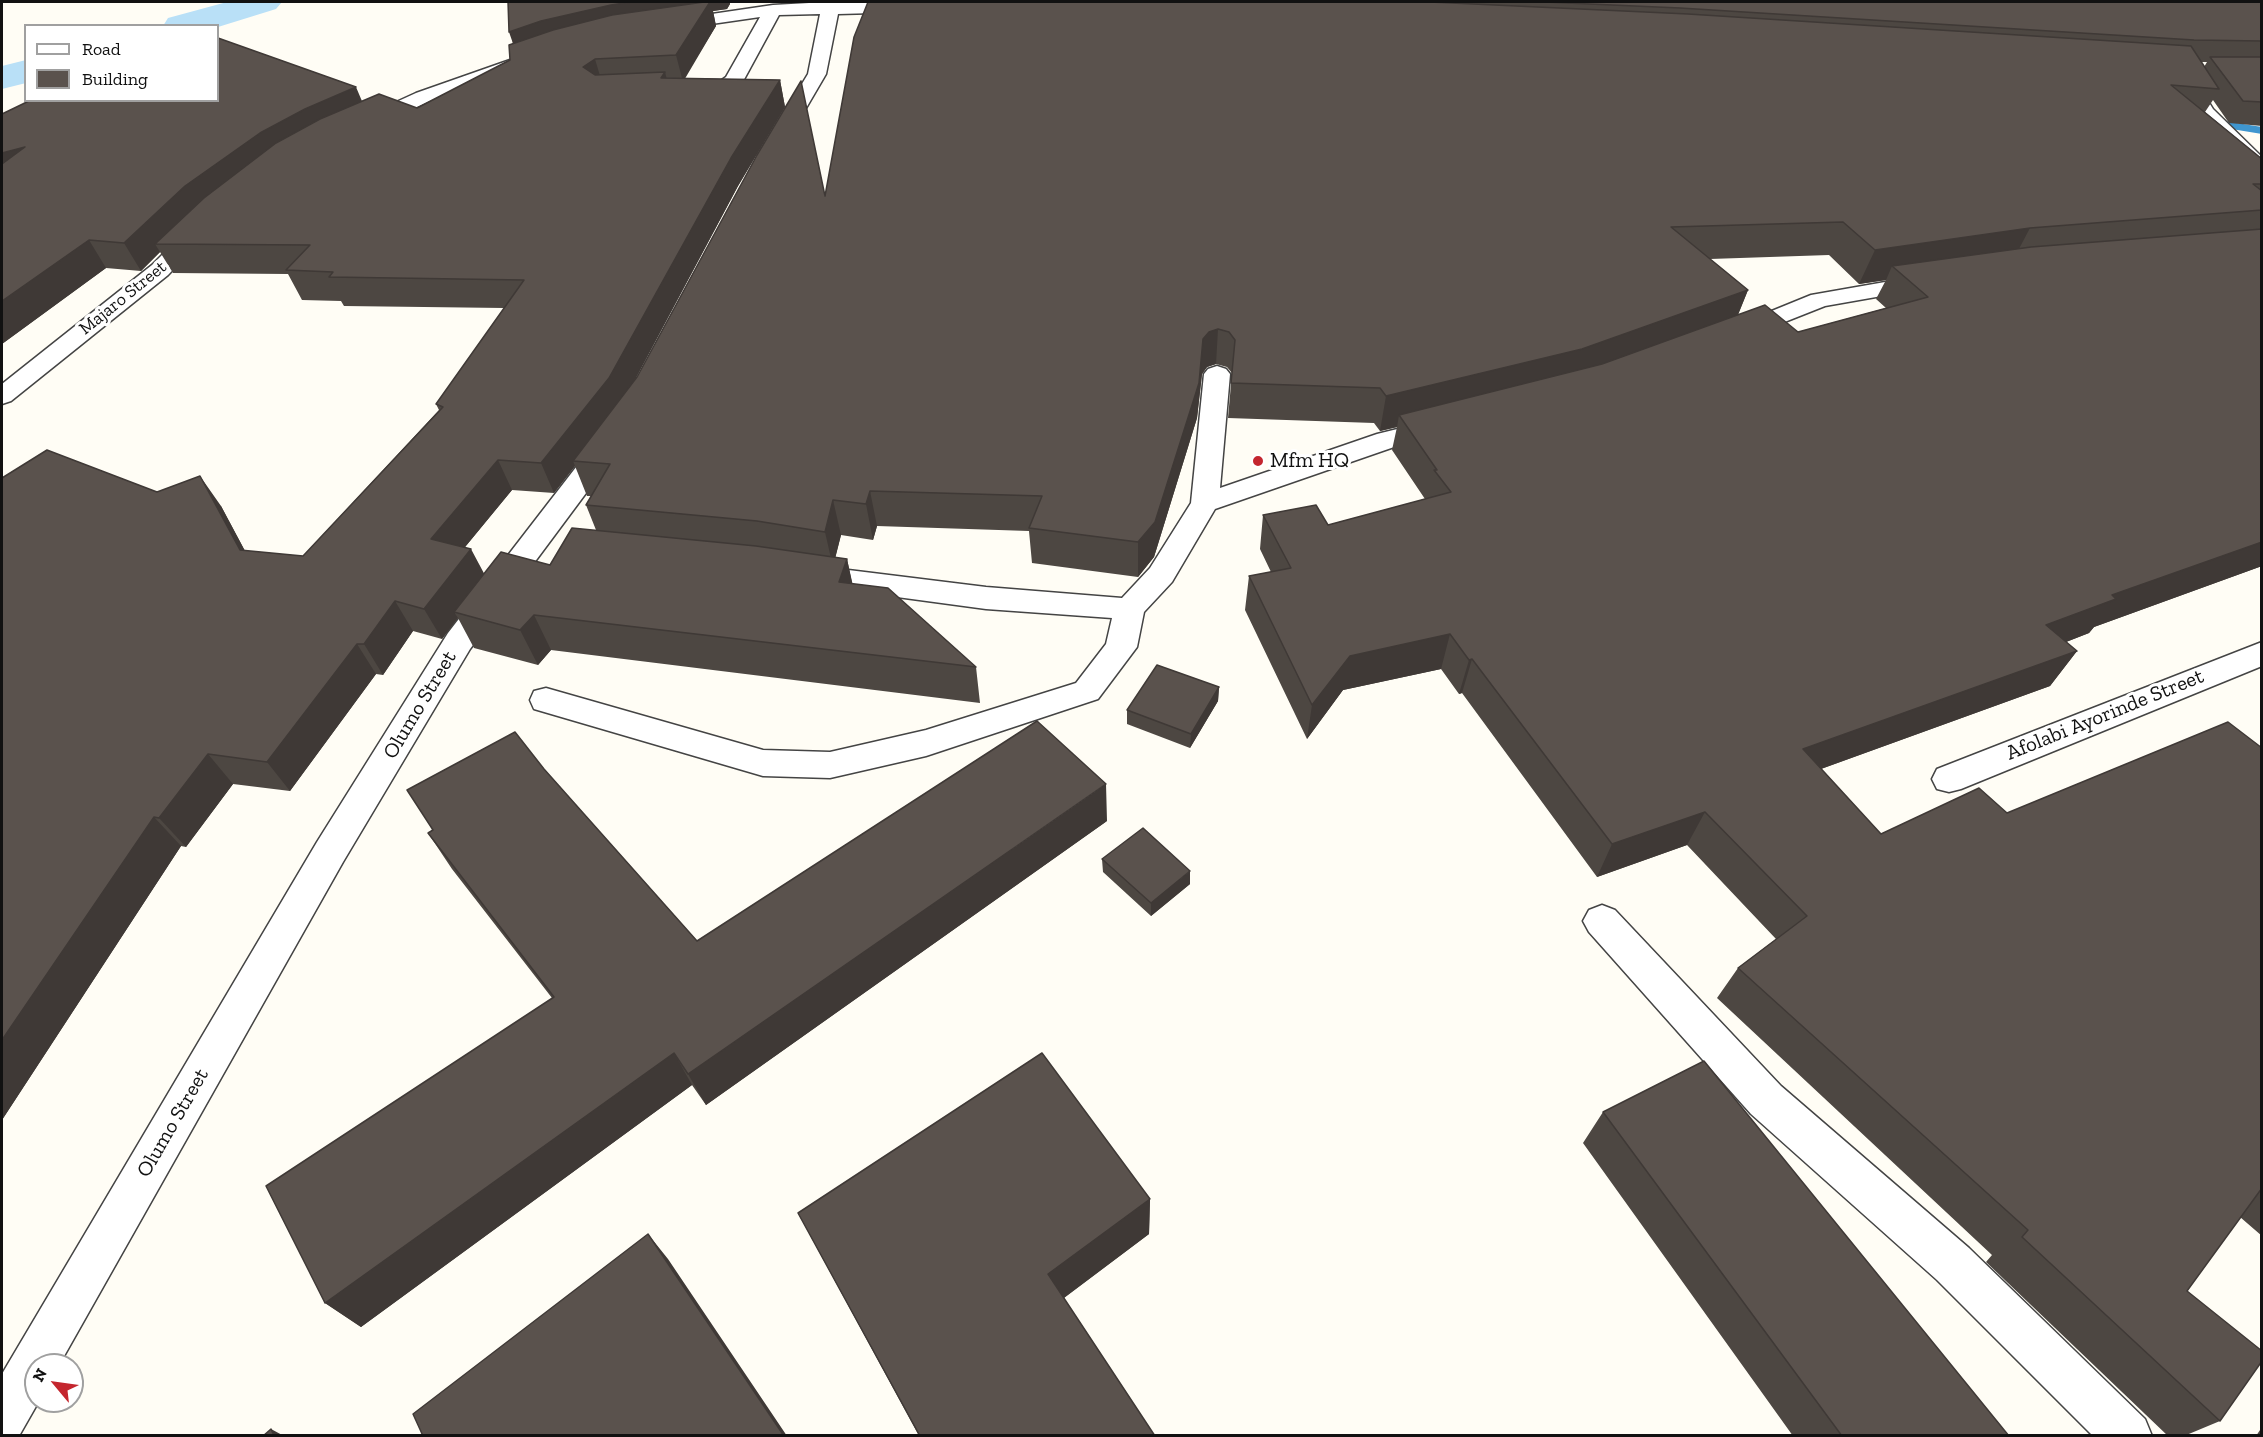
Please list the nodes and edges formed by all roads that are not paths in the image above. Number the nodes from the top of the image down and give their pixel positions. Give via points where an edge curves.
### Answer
1 (828, 4) edge
2 (930, 8) edge
3 (773, 10) junction
4 (651, 28) edge
5 (522, 62) edge
6 (2204, 70) edge
7 (675, 90) edge
8 (346, 131) edge
9 (769, 156) edge
10 (2262, 168) edge
11 (210, 220) edge
12 (1947, 279) edge
13 (1718, 342) edge
14 (1217, 374) dead end
15 (2, 396) edge
16 (627, 420) edge
17 (1456, 423) edge
18 (1205, 503) junction
19 (531, 546) junction
20 (564, 549) edge
21 (778, 570) edge
22 (1130, 609) junction
23 (2257, 661) edge
24 (546, 700) dead end
25 (1949, 779) dead end
26 (1602, 921) dead end
27 (2, 1419) edge
28 (2128, 1436) edge

1 - 2 street
1 - 3 street
1 - 9 street via 817,74
3 - 4 street
3 - 7 street via 734,81 723,87
5 - 8 street via 423,97
6 - 10 street via 2175,69 2207,113
11 - 15 street, Majaro Street via 160,270
12 - 13 street via 1819,300
14 - 18 street
16 - 19 street, Olumo Street
17 - 18 street via 1387,440
18 - 22 street via 1161,575
19 - 20 street
19 - 27 street, Olumo Street via 459,641 330,852
21 - 22 street via 952,594
22 - 24 street via 1121,647 1087,691 926,743 830,765 763,763
23 - 25 street, Afolabi Ayorinde Street
26 - 28 street via 1766,1100 1953,1264

